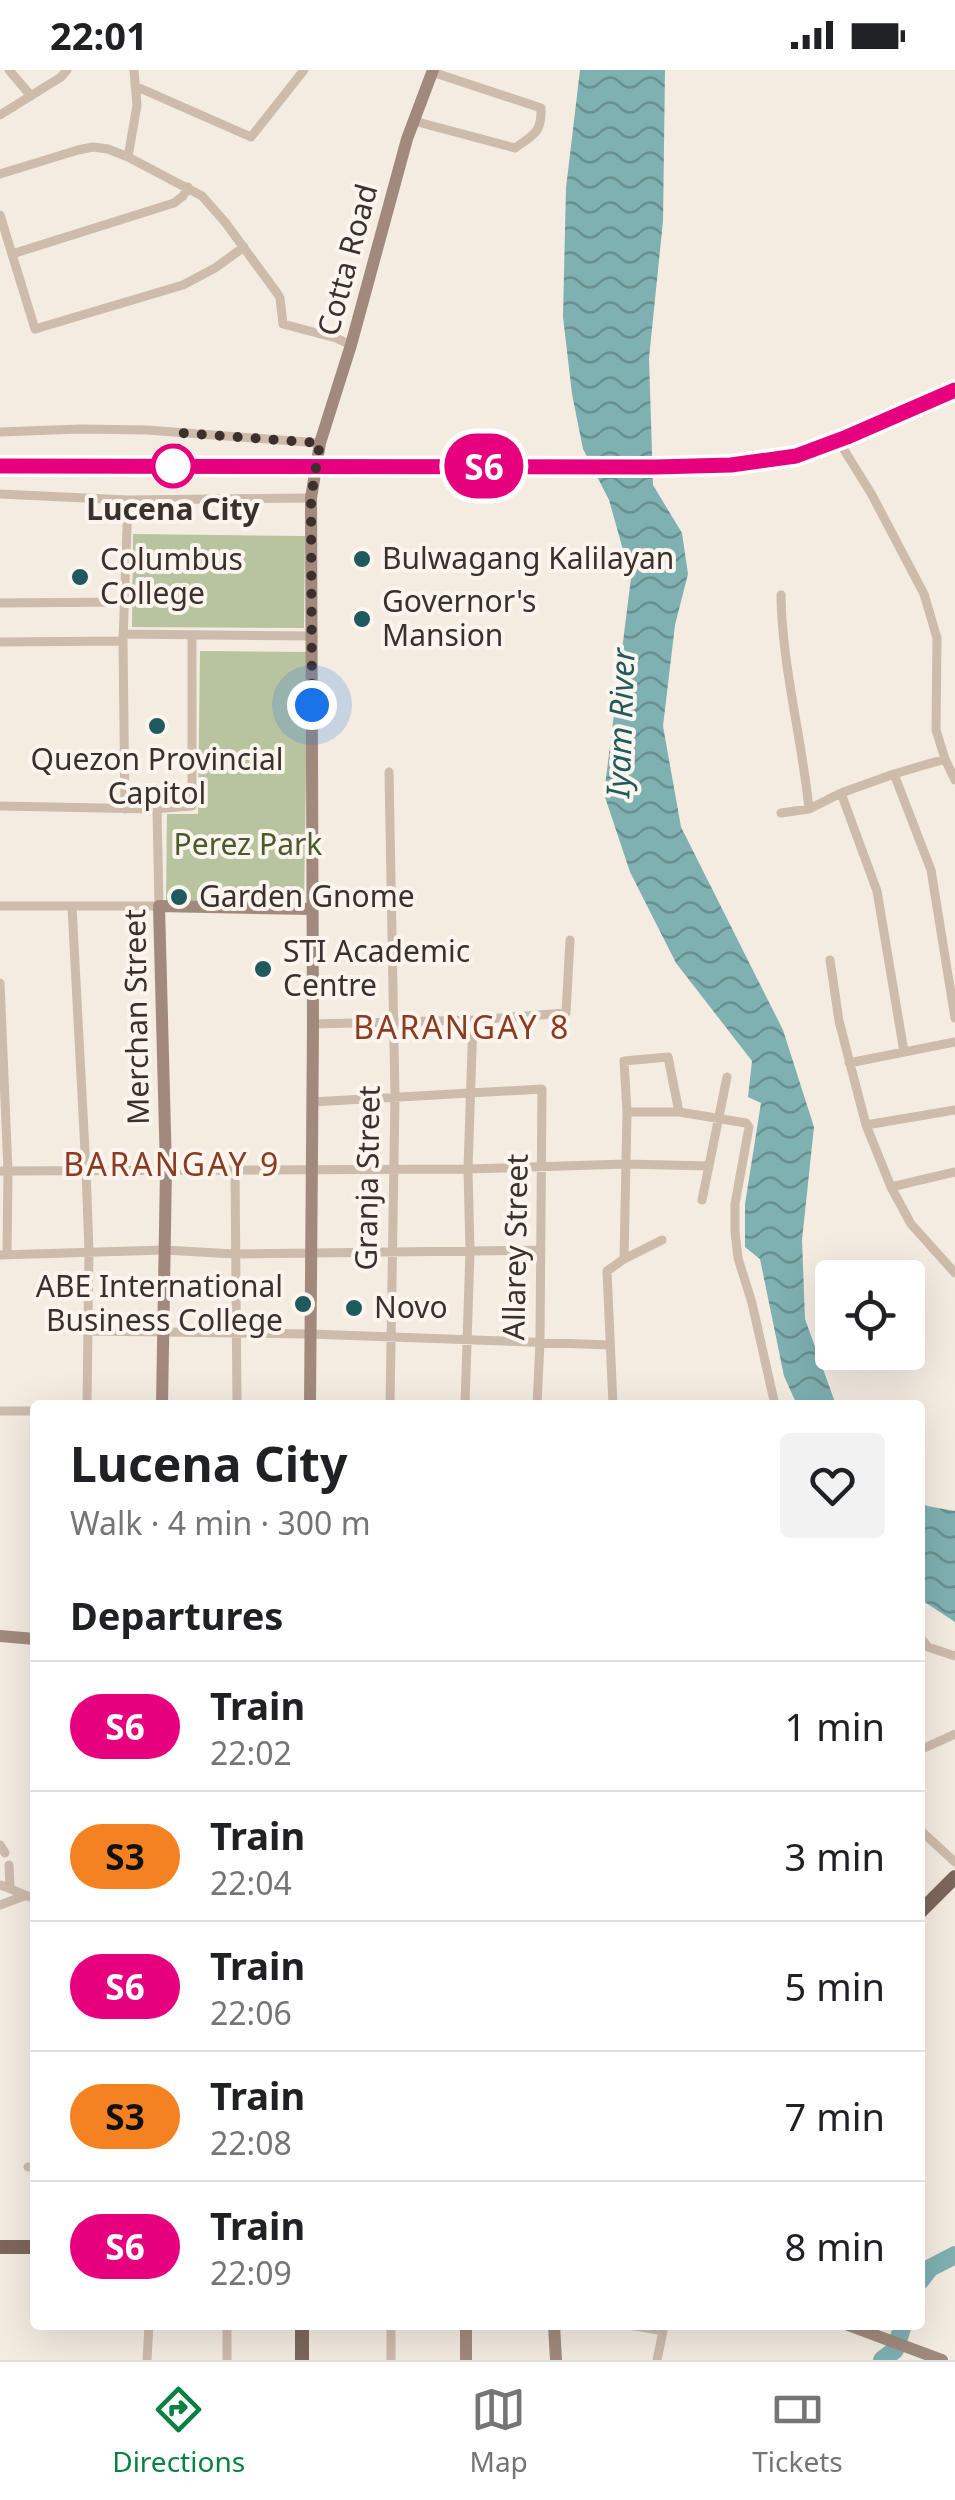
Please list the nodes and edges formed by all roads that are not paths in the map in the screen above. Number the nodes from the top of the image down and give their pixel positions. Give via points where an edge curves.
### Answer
1 (9, 70) edge
2 (66, 70) edge
3 (134, 70) edge
4 (304, 70) edge
5 (433, 71) edge
6 (135, 86) junction
7 (31, 96) junction
8 (0, 115) edge
9 (414, 120) junction
10 (128, 157) junction
11 (0, 174) edge
12 (188, 187) junction
13 (0, 215) edge
14 (244, 247) junction
15 (12, 254) junction
16 (351, 345) junction
17 (0, 432) edge
18 (838, 440) dead end
19 (320, 443) junction
20 (0, 494) edge
21 (311, 498) junction
22 (128, 500) junction
23 (781, 595) dead end
24 (124, 602) junction
25 (0, 604) edge
26 (192, 635) junction
27 (313, 636) junction
28 (123, 637) junction
29 (0, 642) edge
30 (945, 759) junction
31 (388, 772) dead end
32 (894, 774) junction
33 (955, 780) edge
34 (841, 793) junction
35 (0, 806) edge
36 (125, 809) junction
37 (157, 809) junction
38 (809, 809) junction
39 (780, 813) dead end
40 (0, 906) edge
41 (159, 906) junction
42 (72, 907) junction
43 (311, 909) junction
44 (570, 940) dead end
45 (830, 960) dead end
46 (0, 983) edge
47 (955, 1018) edge
48 (474, 1020) junction
49 (394, 1021) junction
50 (313, 1024) junction
51 (955, 1042) edge
52 (904, 1052) junction
53 (849, 1063) junction
54 (727, 1076) dead end
55 (472, 1093) junction
56 (394, 1097) junction
57 (312, 1102) junction
58 (955, 1110) edge
59 (627, 1112) junction
60 (679, 1112) junction
61 (718, 1118) junction
62 (866, 1125) junction
63 (626, 1164) junction
64 (708, 1166) junction
65 (542, 1167) junction
66 (310, 1168) junction
67 (468, 1168) junction
68 (166, 1169) junction
69 (235, 1169) junction
70 (393, 1169) junction
71 (86, 1170) junction
72 (4, 1171) edge
73 (953, 1174) edge
74 (891, 1187) junction
75 (702, 1200) dead end
76 (662, 1240) dead end
77 (164, 1250) junction
78 (541, 1250) junction
79 (88, 1251) junction
80 (470, 1251) junction
81 (392, 1252) junction
82 (310, 1253) junction
83 (4, 1254) edge
84 (235, 1254) junction
85 (624, 1260) junction
86 (955, 1273) edge
87 (88, 1330) junction
88 (163, 1332) junction
89 (236, 1332) junction
90 (310, 1334) junction
91 (391, 1336) junction
92 (467, 1340) junction
93 (540, 1342) junction
94 (610, 1345) junction
95 (88, 1400) edge
96 (162, 1400) edge
97 (237, 1400) edge
98 (310, 1400) edge
99 (390, 1400) edge
100 (465, 1400) edge
101 (537, 1400) edge
102 (613, 1400) edge
103 (775, 1400) edge
104 (30, 1410) edge
105 (0, 1411) edge
106 (0, 1636) edge
107 (30, 1639) edge
108 (925, 1643) edge
109 (955, 1656) edge
110 (955, 1734) edge
111 (925, 1748) edge
112 (925, 1835) edge
113 (955, 1862) edge
114 (9, 1864) dead end
115 (955, 1877) edge
116 (5, 1886) edge
117 (30, 1897) edge
118 (0, 1905) edge
119 (925, 1907) edge
120 (0, 2247) edge
121 (30, 2247) edge
122 (148, 2330) edge
123 (227, 2330) edge
124 (302, 2330) edge
125 (391, 2330) edge
126 (466, 2330) edge
127 (554, 2330) edge
128 (658, 2330) edge
129 (861, 2330) edge
130 (147, 2360) edge
131 (227, 2360) edge
132 (302, 2360) edge
133 (391, 2360) edge
134 (466, 2360) edge
135 (556, 2360) edge
136 (656, 2360) edge
137 (942, 2360) edge

1 - 7 street
2 - 7 street
3 - 6 street
4 - 6 street via 252,137
5 - 9 main road, Cotta Road
5 - 9 street via 541,108 538,132 515,148
6 - 10 street
7 - 8 street
9 - 16 main road, Cotta Road
10 - 11 street via 93,147
10 - 12 street
12 - 14 street
12 - 15 street via 174,202
13 - 15 street
14 - 15 street via 182,285 36,329
14 - 16 street via 280,298 284,324
16 - 19 main road, Cotta Road
17 - 19 street via 147,430
18 - 30 street via 924,594 936,638 936,730
19 - 21 main road, Cotta Road
20 - 22 street
21 - 22 street
21 - 27 main road, Cotta Road
22 - 24 street
23 - 38 street
24 - 25 street
24 - 28 street
26 - 27 street
26 - 28 street
26 - 37 street via 192,806
27 - 43 main road, Cotta Road
28 - 29 street
28 - 36 street
30 - 32 street
30 - 33 street
31 - 49 street, Granja Street
32 - 34 street
32 - 47 street via 930,870
34 - 38 street
34 - 52 street via 877,891
35 - 36 street
36 - 37 street
37 - 41 street, Merchan Street
38 - 39 street
40 - 42 street
41 - 42 street
41 - 43 main road
41 - 68 main road, Merchan Street
42 - 71 street
43 - 50 main road, Cotta Road
44 - 48 street via 566,1013
45 - 53 street
46 - 72 street
48 - 49 street
48 - 55 street
49 - 50 street
49 - 56 street, Granja Street
50 - 57 main road, Cotta Road
51 - 52 street
52 - 53 street
53 - 62 street
54 - 61 street
55 - 56 street
55 - 65 street, Allarey Street via 542,1089
55 - 67 street
56 - 57 street
56 - 70 street, Granja Street
57 - 66 main road, Cotta Road
58 - 62 street
59 - 60 street
59 - 60 street via 624,1061 668,1057
59 - 63 street
60 - 61 street
61 - 64 street
61 - 103 street via 749,1127 735,1232
62 - 74 street
63 - 64 street
63 - 65 street
63 - 85 street
64 - 75 street
65 - 67 street
65 - 78 street, Allarey Street
66 - 69 street
66 - 70 street
66 - 82 main road, Cotta Road
67 - 70 street
67 - 80 street
68 - 69 street
68 - 71 street
68 - 77 main road, Merchan Street
69 - 84 street
70 - 81 street, Granja Street
71 - 72 street
71 - 79 street
72 - 83 street
73 - 74 street
74 - 86 street via 911,1224
76 - 85 street
77 - 79 street
77 - 84 street
77 - 88 main road, Merchan Street
78 - 80 street
78 - 93 street, Allarey Street
79 - 83 street
79 - 87 street
80 - 81 street
80 - 92 street
81 - 82 street
81 - 91 street, Granja Street
82 - 84 street
82 - 90 main road, Cotta Road
84 - 89 street
85 - 94 street via 606,1271
87 - 88 street
87 - 95 street
88 - 89 street
88 - 96 main road, Merchan Street
89 - 90 street
89 - 97 street
90 - 91 street
90 - 98 main road, Cotta Road
91 - 92 street
91 - 99 street, Granja Street
92 - 93 street
92 - 100 street
93 - 94 street
93 - 101 street, Allarey Street
94 - 102 street
104 - 105 street
106 - 107 main road
108 - 109 street
110 - 111 street
112 - 113 street
114 - 116 street
115 - 119 main road
116 - 117 street
117 - 118 street
120 - 121 main road
122 - 130 street
123 - 131 street
124 - 132 main road
125 - 133 street
126 - 134 main road
127 - 135 main road
128 - 136 street via 663,2331
129 - 137 main road

